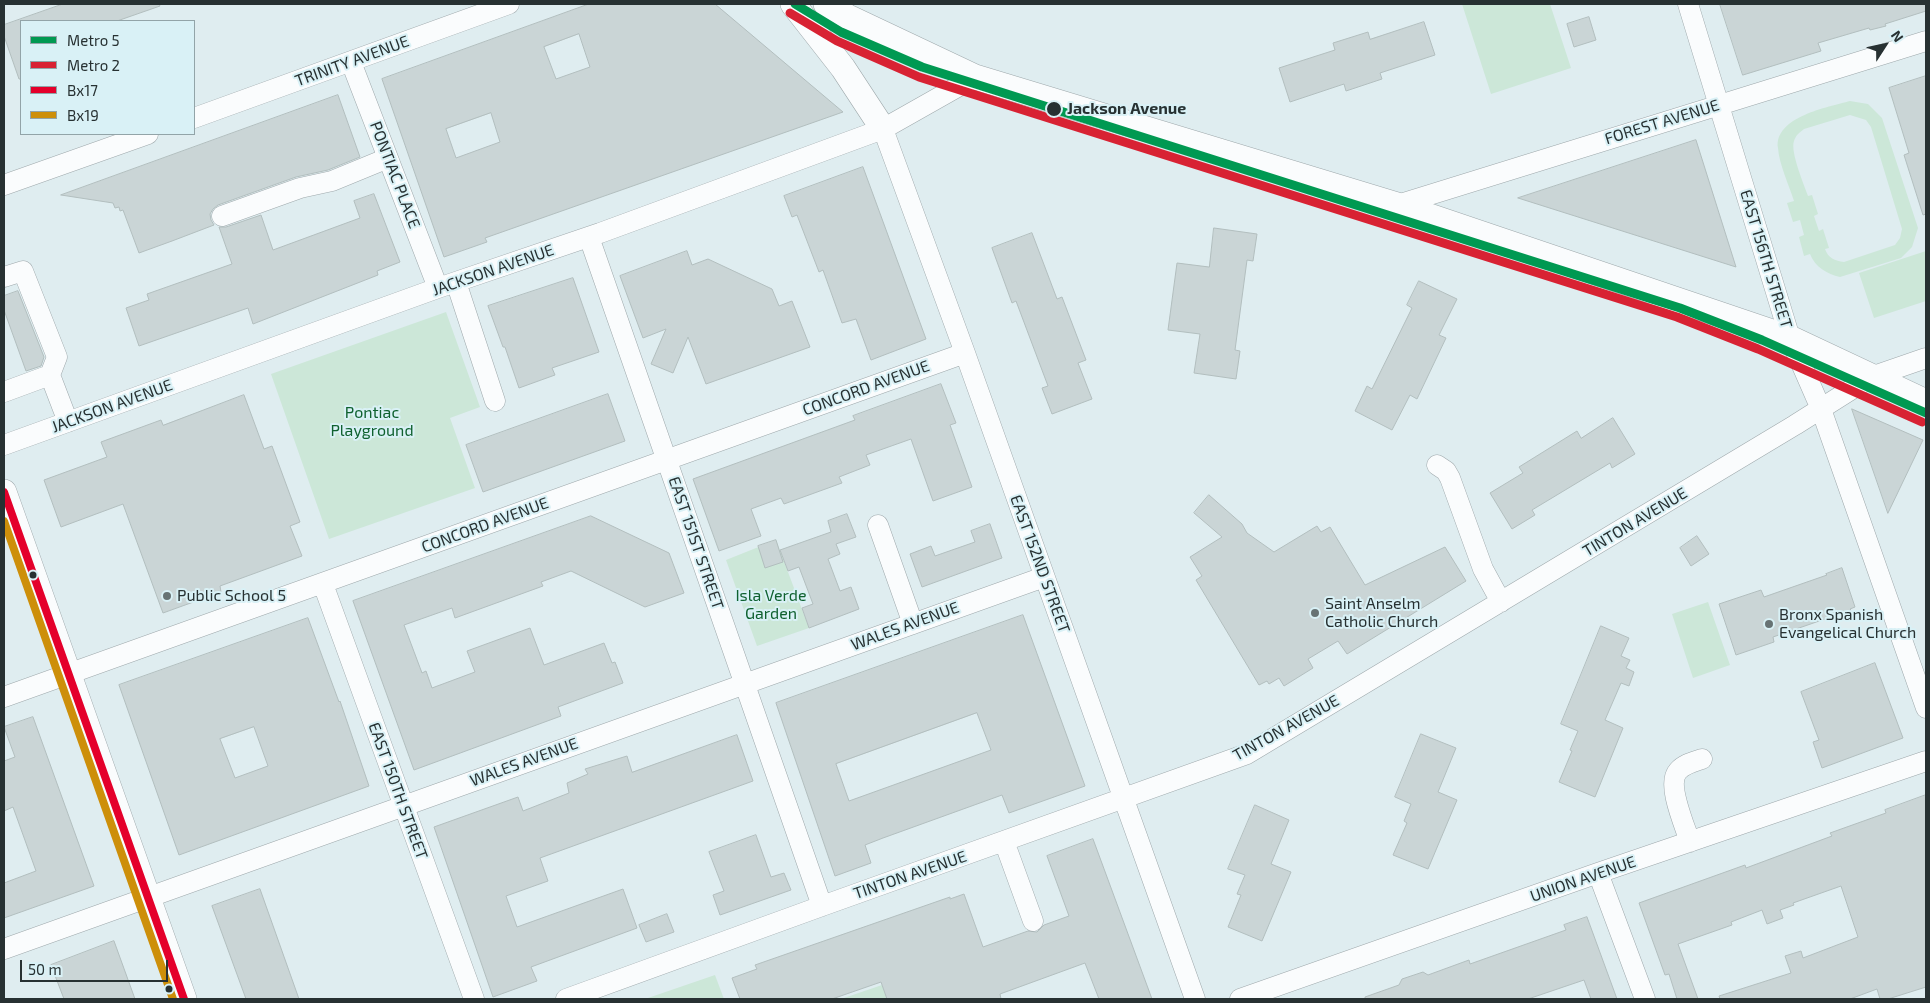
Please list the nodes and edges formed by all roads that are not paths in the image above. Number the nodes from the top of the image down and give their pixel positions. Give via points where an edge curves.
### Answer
1 (509, 4) edge
2 (793, 4) edge
3 (826, 4) edge
4 (1688, 4) edge
5 (1926, 41) edge
6 (352, 62) junction
7 (975, 77) junction
8 (1719, 104) junction
9 (195, 118) edge
10 (883, 130) junction
11 (145, 135) edge
12 (388, 158) junction
13 (4, 185) edge
14 (1397, 205) junction
15 (222, 216) dead end
16 (589, 237) junction
17 (4, 277) edge
18 (447, 285) junction
19 (1790, 338) junction
20 (965, 353) junction
21 (1926, 358) edge
22 (50, 375) junction
23 (1871, 377) junction
24 (4, 392) edge
25 (495, 401) dead end
26 (1926, 402) edge
27 (1821, 409) junction
28 (68, 422) junction
29 (4, 445) edge
30 (667, 460) junction
31 (1437, 465) dead end
32 (4, 492) edge
33 (878, 525) dead end
34 (1044, 577) junction
35 (323, 584) junction
36 (1501, 602) junction
37 (913, 624) junction
38 (69, 674) junction
39 (745, 684) junction
40 (4, 698) edge
41 (1926, 708) edge
42 (1702, 759) dead end
43 (1926, 761) edge
44 (1124, 799) junction
45 (403, 805) junction
46 (1004, 842) junction
47 (1690, 842) junction
48 (1598, 873) junction
49 (147, 897) junction
50 (822, 906) junction
51 (1033, 922) dead end
52 (4, 949) edge
53 (184, 999) edge
54 (474, 999) edge
55 (566, 999) edge
56 (1195, 999) edge
57 (1240, 999) edge
58 (1645, 999) edge

1 - 6 street, TRINITY AVENUE
2 - 10 main road via 843,68
3 - 7 main road
4 - 8 street, EAST 156TH STREET
5 - 8 street, FOREST AVENUE
6 - 9 street, TRINITY AVENUE
6 - 12 street, PONTIAC PLACE
7 - 10 street, JACKSON AVENUE
7 - 14 main road
8 - 14 street, FOREST AVENUE
8 - 19 street, EAST 156TH STREET
10 - 16 street, JACKSON AVENUE
10 - 20 street, EAST 152ND STREET
11 - 13 street
12 - 15 street
12 - 18 street, PONTIAC PLACE
14 - 19 main road
16 - 18 street, JACKSON AVENUE
16 - 30 street, EAST 151ST STREET
17 - 22 street via 24,271 57,357
18 - 25 street, PONTIAC PLACE
18 - 28 street, JACKSON AVENUE
19 - 23 main road
19 - 27 street, EAST 156TH STREET
20 - 30 street, CONCORD AVENUE
20 - 34 street, EAST 152ND STREET
21 - 23 street, TINTON AVENUE
22 - 24 street
22 - 28 street
23 - 26 main road
23 - 27 street, TINTON AVENUE
27 - 36 street, TINTON AVENUE
27 - 41 street, EAST 156TH STREET
28 - 29 street, JACKSON AVENUE
30 - 35 street, CONCORD AVENUE
30 - 39 street, EAST 151ST STREET
31 - 36 street via 1450,478 1483,569
32 - 38 main road
33 - 37 street
34 - 37 street, WALES AVENUE
34 - 44 street, EAST 152ND STREET
35 - 38 street, CONCORD AVENUE
35 - 45 street, EAST 150TH STREET
36 - 44 street, TINTON AVENUE via 1247,754
37 - 39 street, WALES AVENUE
38 - 40 street, CONCORD AVENUE
38 - 49 main road
39 - 45 street, WALES AVENUE
39 - 50 street, EAST 151ST STREET
42 - 47 street via 1683,766 1676,773 1674,785
43 - 47 street, UNION AVENUE
44 - 46 street, TINTON AVENUE
44 - 56 street, EAST 152ND STREET
45 - 49 street, WALES AVENUE
45 - 54 street, EAST 150TH STREET
46 - 50 street, TINTON AVENUE
46 - 51 street
47 - 48 street, UNION AVENUE
48 - 57 street, UNION AVENUE
48 - 58 street
49 - 52 street, WALES AVENUE
49 - 53 main road
50 - 55 street, TINTON AVENUE

